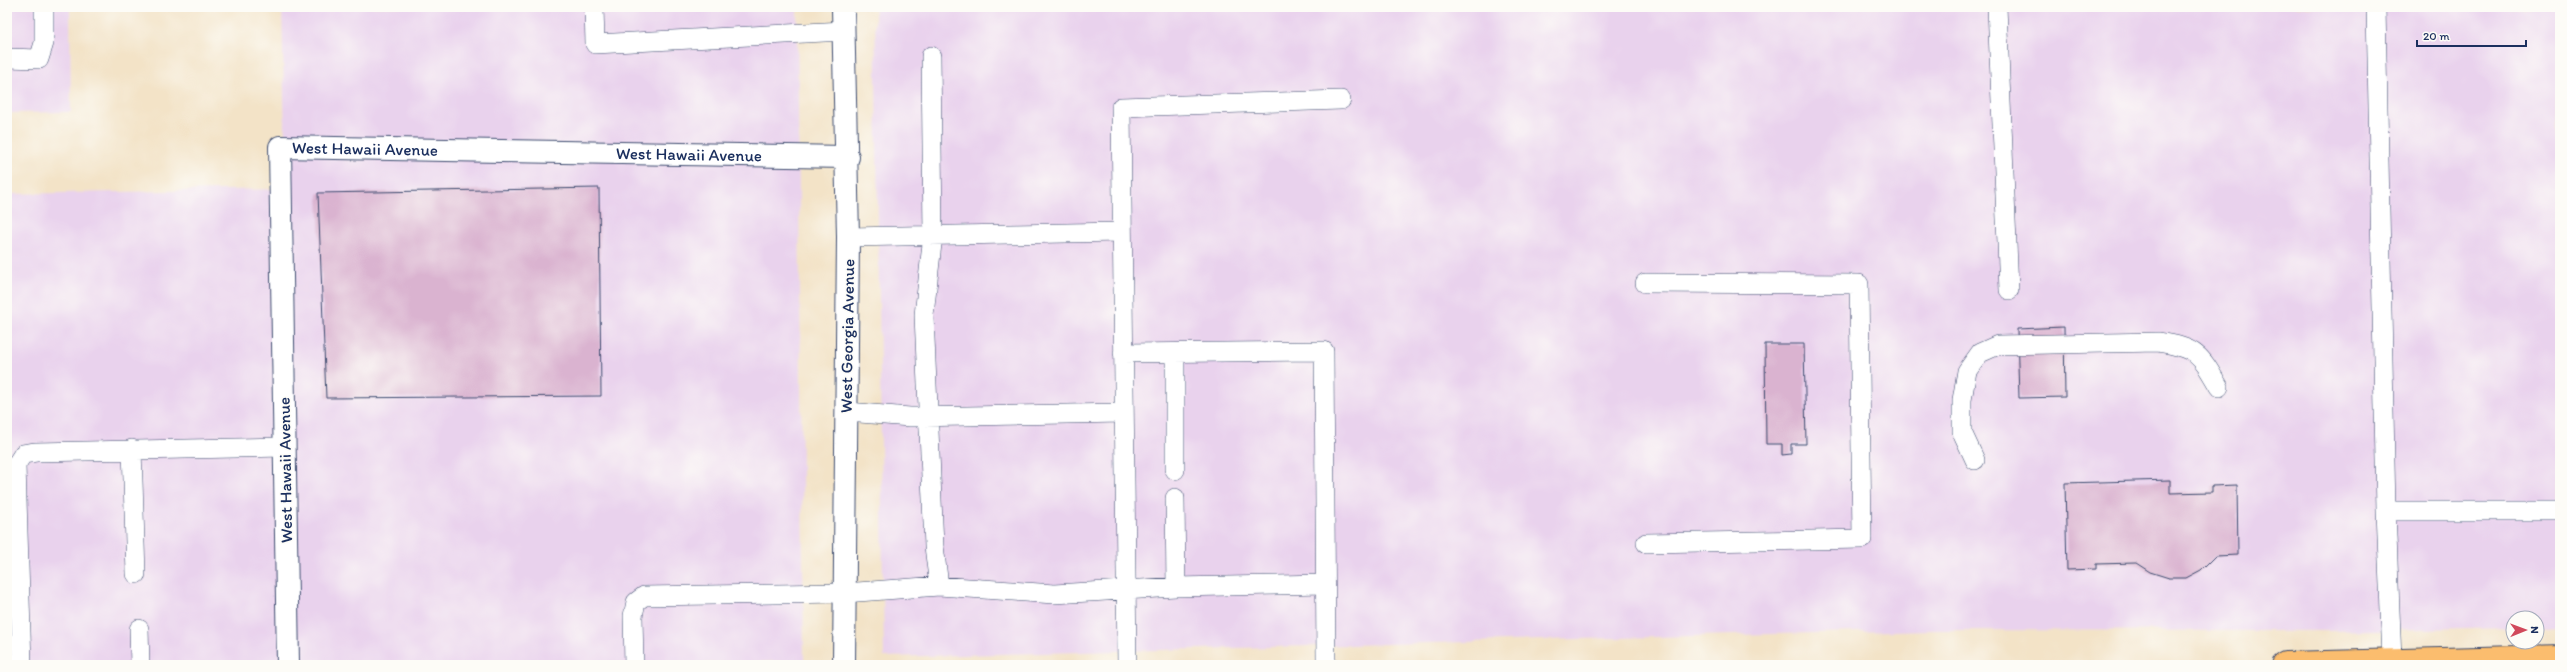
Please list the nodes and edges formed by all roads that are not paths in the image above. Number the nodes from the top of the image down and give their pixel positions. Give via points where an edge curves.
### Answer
1 (44, 7) edge
2 (594, 7) edge
3 (844, 7) edge
4 (1997, 7) edge
5 (2376, 7) edge
6 (844, 31) junction
7 (930, 56) dead end
8 (7, 58) edge
9 (1341, 100) dead end
10 (848, 157) junction
11 (1122, 232) junction
12 (933, 235) junction
13 (848, 237) junction
14 (1645, 283) dead end
15 (2009, 290) dead end
16 (1175, 352) junction
17 (1123, 353) junction
18 (2219, 387) dead end
19 (847, 412) junction
20 (1124, 413) junction
21 (929, 416) junction
22 (285, 447) junction
23 (132, 449) junction
24 (1975, 460) dead end
25 (1175, 470) dead end
26 (12, 481) edge
27 (1175, 498) dead end
28 (2386, 511) junction
29 (2560, 512) edge
30 (1646, 543) dead end
31 (136, 574) dead end
32 (1325, 584) junction
33 (939, 586) junction
34 (1176, 587) junction
35 (1126, 590) junction
36 (844, 593) junction
37 (139, 629) dead end
38 (2560, 656) edge
39 (2392, 660) junction
40 (22, 665) edge
41 (140, 665) edge
42 (288, 665) edge
43 (634, 665) edge
44 (844, 665) edge
45 (1127, 665) edge
46 (1326, 665) edge
47 (2283, 665) edge

1 - 8 lane via 44,43 39,59
2 - 6 lane via 595,44
3 - 6 street, West Georgia Avenue
4 - 15 lane
5 - 28 lane
6 - 10 street, West Georgia Avenue
7 - 12 lane
9 - 11 lane via 1121,107
10 - 13 street, West Georgia Avenue
10 - 22 street, West Hawaii Avenue via 280,147
11 - 12 lane
11 - 17 lane
12 - 13 lane
12 - 21 lane via 924,315
13 - 19 street, West Georgia Avenue
14 - 30 lane via 1859,284 1862,539
16 - 17 lane
16 - 25 lane
16 - 32 lane via 1324,351
17 - 20 lane
18 - 24 lane via 2204,361 2184,346 2158,342 1998,345 1980,353 1967,371 1962,400 1962,432
19 - 21 lane
19 - 36 street, West Georgia Avenue
20 - 21 lane
20 - 35 lane
21 - 33 lane via 934,546
22 - 23 lane
22 - 42 street, West Hawaii Avenue
23 - 26 lane via 23,454 16,465
23 - 31 lane
26 - 40 lane
27 - 34 lane
28 - 29 lane
28 - 39 lane
32 - 34 lane
32 - 46 lane
33 - 35 lane via 1054,594
33 - 36 lane
34 - 35 lane
35 - 45 lane
36 - 43 lane via 644,596 636,602 633,616
36 - 44 street, West Georgia Avenue
37 - 41 lane
38 - 39 main road
39 - 47 main road

